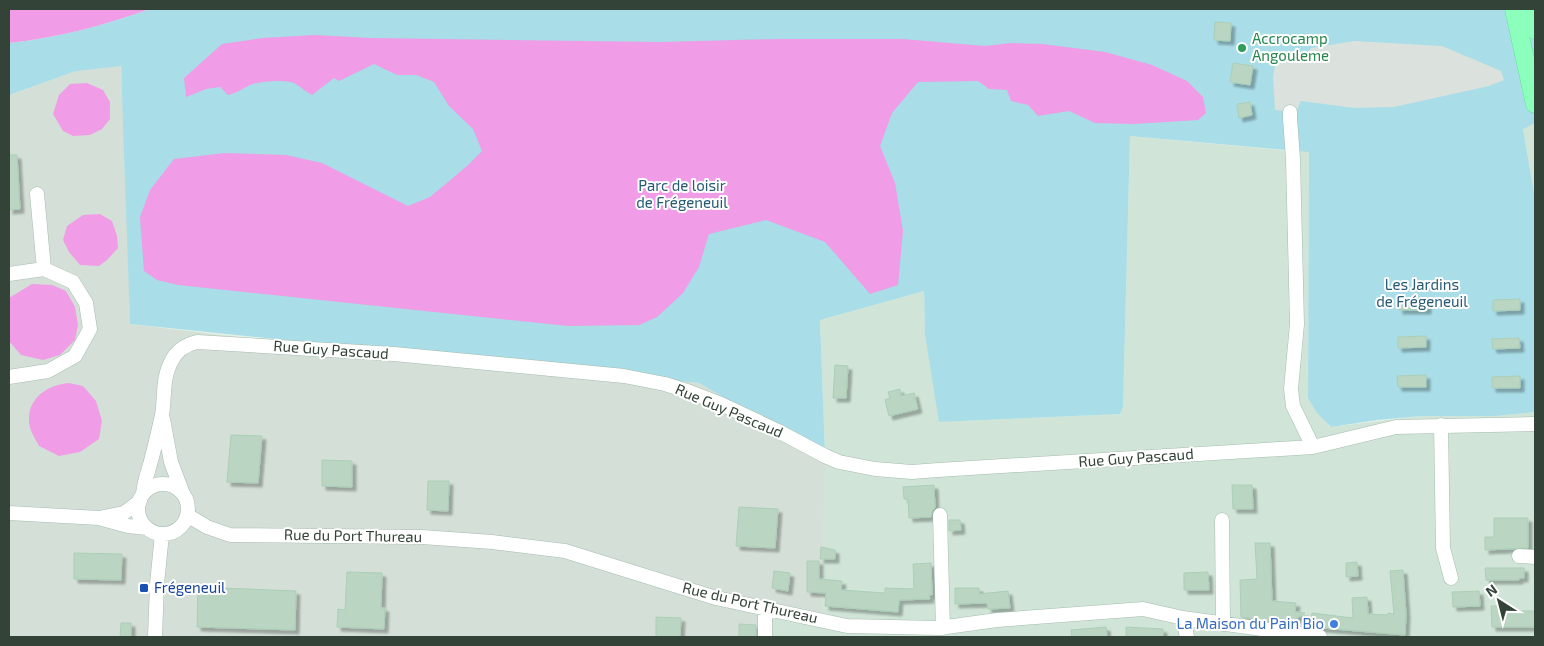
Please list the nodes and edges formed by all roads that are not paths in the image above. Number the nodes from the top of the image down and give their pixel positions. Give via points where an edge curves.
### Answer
1 (1514, 9) edge
2 (1531, 9) edge
3 (1535, 30) edge
4 (1535, 104) edge
5 (1290, 112) dead end
6 (37, 194) dead end
7 (44, 269) junction
8 (9, 274) edge
9 (9, 377) edge
10 (162, 413) junction
11 (1535, 424) edge
12 (1441, 425) junction
13 (1313, 447) junction
14 (182, 494) junction
15 (142, 498) junction
16 (9, 513) edge
17 (188, 515) junction
18 (940, 515) dead end
19 (98, 518) junction
20 (1222, 520) dead end
21 (147, 528) junction
22 (162, 534) junction
23 (1518, 556) dead end
24 (1535, 557) edge
25 (1451, 578) dead end
26 (764, 608) junction
27 (1183, 618) junction
28 (1223, 624) junction
29 (943, 628) junction
30 (1274, 634) edge
31 (156, 637) edge
32 (765, 637) edge
33 (1187, 637) edge
34 (1320, 637) edge

1 - 4 main road
2 - 3 main road
5 - 13 street via 1297,324 1290,389 1293,406
6 - 7 street
7 - 8 street
7 - 9 street via 73,282 86,303 90,329 75,356 48,371
10 - 13 street, Rue Guy Pascaud via 166,374 174,356 188,344 211,342 404,355 624,376 690,392 825,456 874,470 912,472
10 - 14 street, Rue Guy Pascaud via 171,462
10 - 15 street, Rue Guy Pascaud
11 - 12 street, Rue Guy Pascaud
12 - 13 street, Rue Guy Pascaud via 1396,427
12 - 25 street via 1443,548
14 - 15 street via 177,488 162,484 148,489
14 - 17 street
15 - 19 street via 124,513
15 - 21 street via 139,515
16 - 19 street
17 - 22 street via 181,527
17 - 26 street, Rue du Port Thureau via 207,527 230,535 422,537 564,551 716,598
18 - 29 street
19 - 21 street
20 - 28 street
21 - 22 street
22 - 31 street
23 - 24 street
26 - 29 street, Rue du Port Thureau via 847,626
26 - 32 street
27 - 28 street, Rue du Port Thureau
27 - 29 street, Rue du Port Thureau via 1144,609 997,620
27 - 33 street
28 - 30 street, Rue du Port Thureau
30 - 34 street, Rue du Port Thureau

